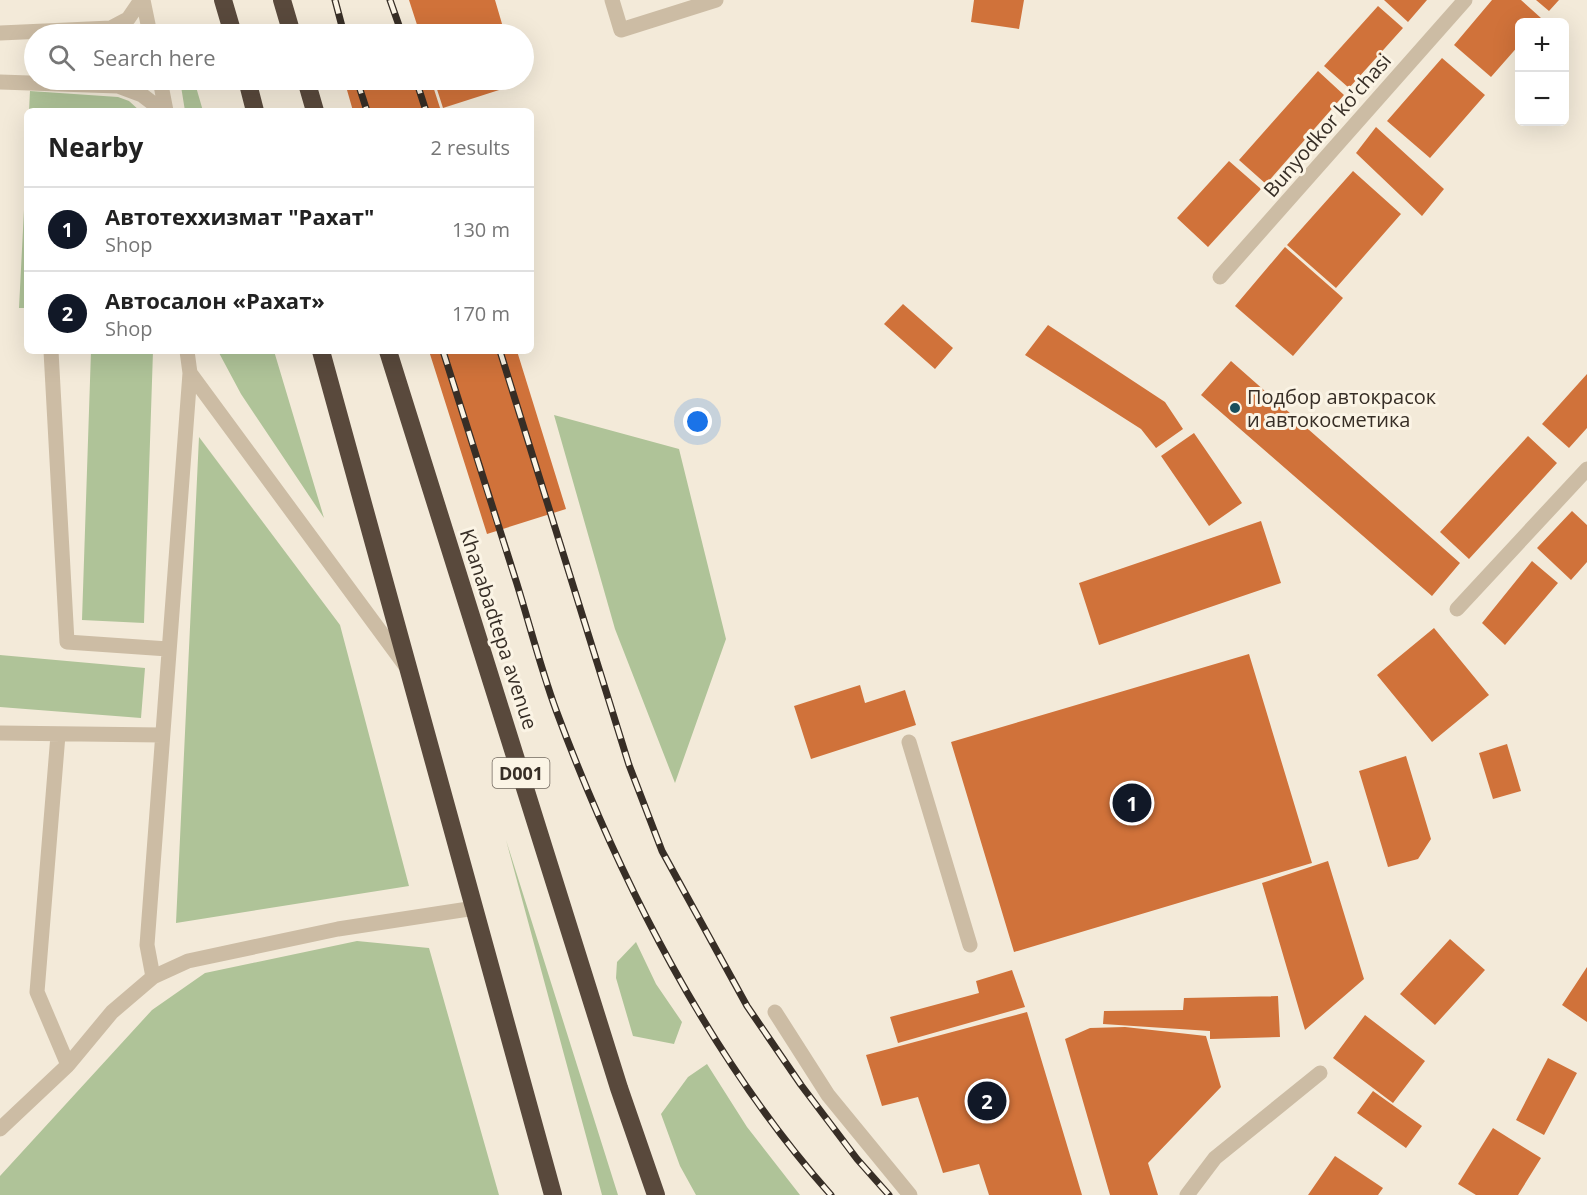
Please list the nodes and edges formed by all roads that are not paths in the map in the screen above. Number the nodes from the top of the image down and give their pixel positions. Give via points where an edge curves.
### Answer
1 (142, 0) edge
2 (223, 0) edge
3 (282, 0) edge
4 (612, 0) edge
5 (716, 0) edge
6 (1466, 0) edge
7 (119, 24) edge
8 (148, 24) edge
9 (230, 24) edge
10 (289, 24) edge
11 (24, 32) edge
12 (0, 33) edge
13 (0, 82) edge
14 (24, 83) edge
15 (129, 90) edge
16 (162, 90) edge
17 (250, 90) edge
18 (309, 90) edge
19 (161, 108) edge
20 (165, 108) edge
21 (254, 108) edge
22 (314, 108) edge
23 (1220, 277) dead end
24 (51, 354) edge
25 (187, 354) edge
26 (322, 354) edge
27 (389, 354) edge
28 (190, 373) junction
29 (1587, 469) edge
30 (1457, 609) dead end
31 (168, 649) junction
32 (409, 670) junction
33 (0, 733) edge
34 (58, 735) junction
35 (162, 735) junction
36 (909, 742) dead end
37 (475, 908) junction
38 (970, 945) dead end
39 (153, 977) junction
40 (775, 1012) dead end
41 (68, 1065) junction
42 (1320, 1072) dead end
43 (0, 1129) edge
44 (553, 1195) edge
45 (656, 1195) edge
46 (910, 1195) edge
47 (1187, 1195) edge

1 - 7 street via 128,19
1 - 8 street
2 - 9 highway
3 - 10 highway
4 - 5 street via 621,30
6 - 23 street, Bunyodkor ko'chasi
11 - 12 street
13 - 14 street
15 - 19 street
16 - 20 street
17 - 21 highway
18 - 22 highway
24 - 31 street via 67,642
25 - 28 street
26 - 32 highway
27 - 45 highway, Khanabadtepa avenue / D001
28 - 31 street
28 - 32 street
29 - 30 street
31 - 35 street
32 - 37 highway
33 - 34 street
34 - 35 street
34 - 41 street via 37,992
35 - 39 street via 147,945
36 - 38 street
37 - 39 street via 338,929 188,961
37 - 44 highway
39 - 41 street via 112,1011
40 - 46 street via 828,1095
41 - 43 street
42 - 47 street via 1215,1158

